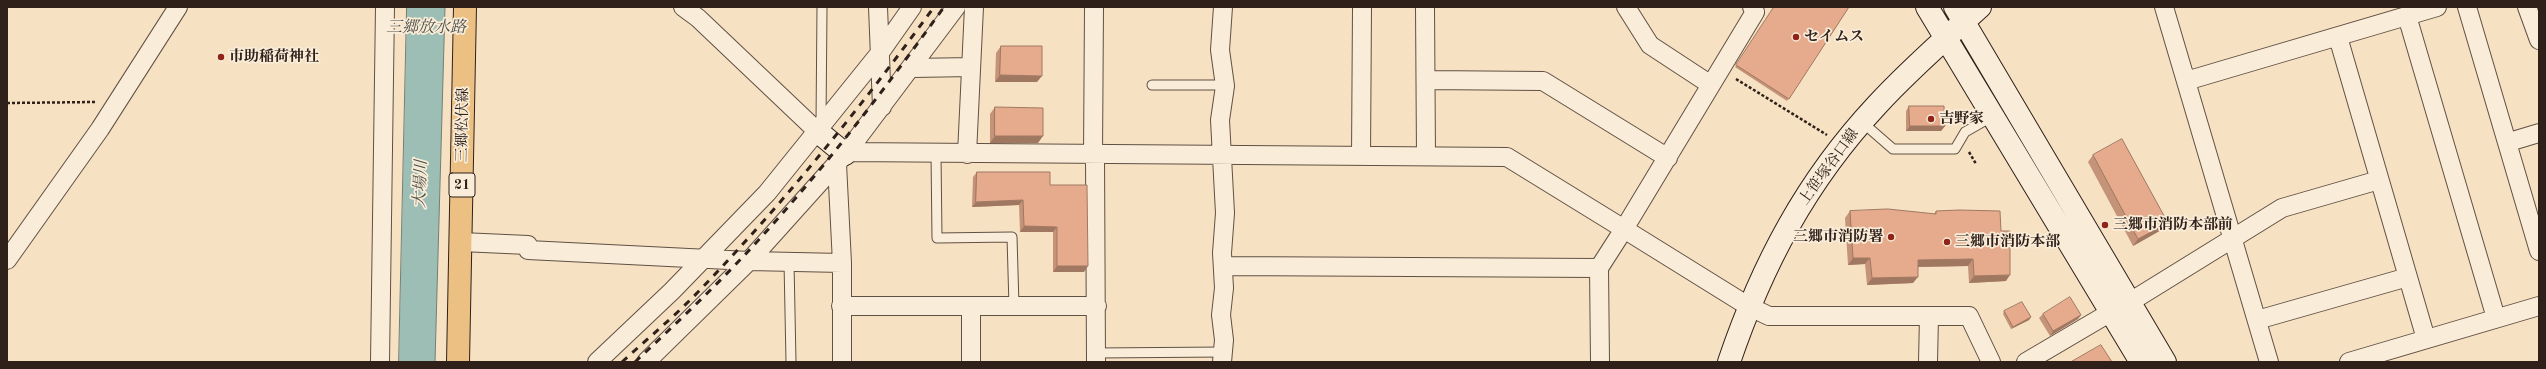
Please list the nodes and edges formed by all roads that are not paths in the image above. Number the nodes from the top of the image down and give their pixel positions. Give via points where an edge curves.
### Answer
1 (178, 7) edge
2 (385, 7) edge
3 (465, 7) edge
4 (682, 7) edge
5 (822, 7) edge
6 (878, 7) edge
7 (912, 7) edge
8 (956, 7) edge
9 (974, 7) edge
10 (1094, 7) edge
11 (1223, 7) edge
12 (1362, 7) edge
13 (1425, 7) edge
14 (1626, 7) edge
15 (1752, 7) edge
16 (1927, 7) edge
17 (1980, 7) edge
18 (2164, 7) edge
19 (2437, 7) edge
20 (2467, 7) edge
21 (2527, 7) edge
22 (1959, 14) edge
23 (2407, 16) junction
24 (2338, 37) junction
25 (1945, 38) junction
26 (2539, 40) edge
27 (879, 54) junction
28 (971, 67) junction
29 (912, 68) junction
30 (1426, 80) junction
31 (2186, 81) junction
32 (1152, 84) dead end
33 (1224, 85) junction
34 (1710, 85) junction
35 (882, 107) junction
36 (1993, 116) junction
37 (1862, 122) junction
38 (819, 129) junction
39 (2539, 133) edge
40 (2509, 142) junction
41 (936, 154) junction
42 (967, 154) junction
43 (1094, 155) junction
44 (1223, 156) junction
45 (1361, 156) junction
46 (1426, 156) junction
47 (843, 157) junction
48 (1668, 158) junction
49 (2380, 180) junction
50 (1624, 230) junction
51 (2232, 239) junction
52 (461, 242) junction
53 (2539, 251) edge
54 (704, 258) junction
55 (7, 260) edge
56 (749, 261) junction
57 (789, 262) junction
58 (842, 263) junction
59 (1223, 266) junction
60 (1599, 268) junction
61 (2408, 277) junction
62 (841, 306) junction
63 (971, 306) junction
64 (1014, 306) junction
65 (1096, 306) junction
66 (1748, 306) junction
67 (2539, 306) edge
68 (2121, 307) junction
69 (1928, 316) junction
70 (2496, 318) junction
71 (2257, 320) junction
72 (2426, 339) junction
73 (1223, 357) edge
74 (1096, 358) edge
75 (380, 362) edge
76 (458, 362) edge
77 (597, 362) edge
78 (646, 362) edge
79 (791, 362) edge
80 (842, 362) edge
81 (971, 362) edge
82 (1600, 362) edge
83 (1729, 362) edge
84 (1928, 362) edge
85 (1991, 362) edge
86 (2026, 362) edge
87 (2142, 362) edge
88 (2165, 362) edge
89 (2269, 362) edge
90 (2349, 362) edge

1 - 55 street via 117,102
2 - 75 street
3 - 52 main road, 三郷松伏線 / 21
4 - 38 street via 698,18
5 - 38 lane
6 - 27 street
7 - 27 street
8 - 29 street
9 - 28 street
10 - 43 street
11 - 33 street via 1220,50
12 - 45 street
13 - 30 street
14 - 34 street via 1650,45
15 - 34 street via 1755,12
16 - 25 street
17 - 22 street, 上笹塚谷口線
18 - 31 street
19 - 23 street
20 - 40 street
21 - 26 street
22 - 25 street, 上笹塚谷口線
22 - 68 street
23 - 24 street
23 - 70 street
24 - 31 street
24 - 49 street
25 - 36 street
25 - 37 street, 上笹塚谷口線
27 - 35 street
27 - 38 street
28 - 29 street
28 - 42 street
29 - 35 street
30 - 46 street
30 - 48 street via 1543,81
31 - 51 street
32 - 33 lane
33 - 44 street via 1220,120
34 - 48 street
35 - 47 street
36 - 37 lane via 1966,132 1955,149 1893,148
36 - 68 street
37 - 66 street, 上笹塚谷口線 via 1841,146 1792,217
38 - 47 street
38 - 54 street via 767,193
39 - 40 street
40 - 53 street
41 - 42 street
41 - 47 street
41 - 64 lane via 937,238 1012,237
42 - 43 street
43 - 44 street
43 - 65 street
44 - 45 street
44 - 59 street
45 - 46 street
46 - 50 street via 1507,158
47 - 56 street
47 - 58 street
48 - 50 street
49 - 51 street via 2282,208
49 - 61 street
50 - 60 street
50 - 66 street
51 - 68 street
51 - 71 street
52 - 54 street via 528,245 528,250
52 - 76 main road, 三郷松伏線 / 21
54 - 56 street
54 - 77 street
56 - 57 street
56 - 78 street
57 - 58 street
57 - 79 lane
58 - 62 street
59 - 60 street
59 - 73 street
60 - 82 street
61 - 71 street
61 - 72 street
62 - 63 street
62 - 80 street
63 - 64 street
63 - 81 street
64 - 65 street
65 - 74 street
66 - 69 street via 1769,316
66 - 83 street, 上笹塚谷口線
67 - 70 street
68 - 86 street
68 - 87 street
68 - 88 street
69 - 84 street
69 - 85 street via 1969,316
70 - 72 street
71 - 89 street
72 - 90 street
73 - 74 lane

